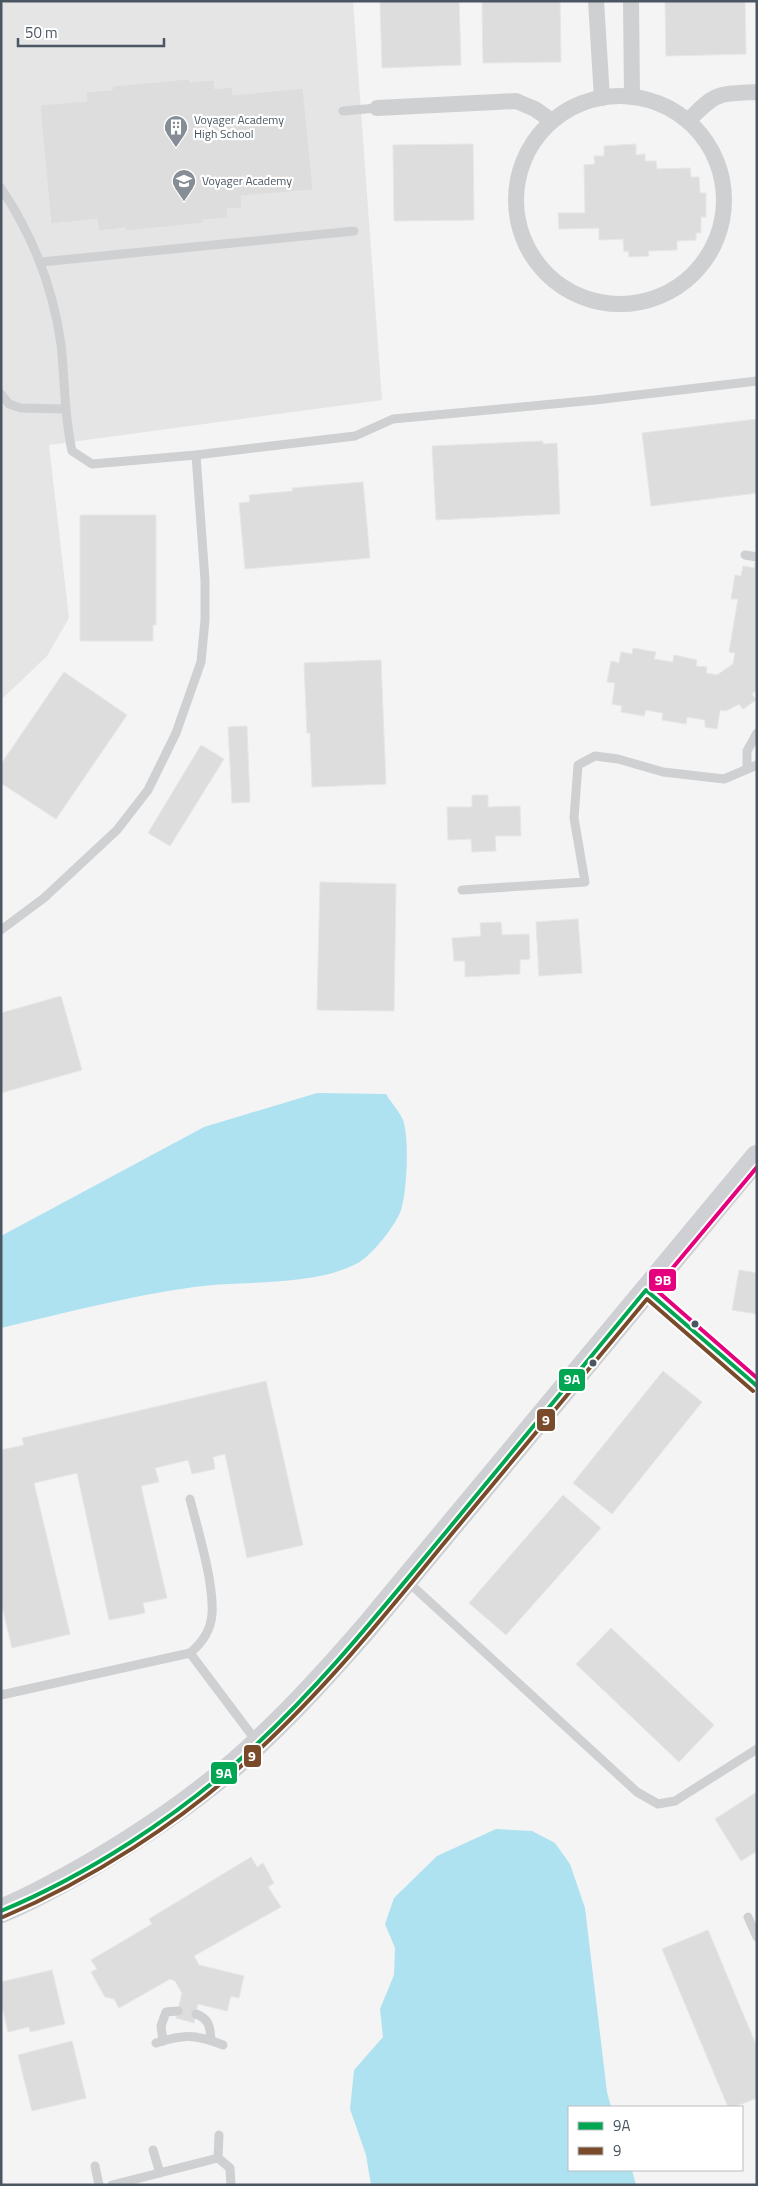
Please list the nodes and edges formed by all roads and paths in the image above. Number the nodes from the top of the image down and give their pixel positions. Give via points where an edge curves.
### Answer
1 (596, 1) edge
2 (631, 1) edge
3 (757, 92) edge
4 (632, 97) junction
5 (602, 98) junction
6 (377, 108) joint
7 (343, 111) dead end
8 (552, 121) junction
9 (688, 121) junction
10 (1, 188) edge
11 (354, 230) dead end
12 (41, 262) junction
13 (757, 381) edge
14 (1, 394) edge
15 (65, 409) junction
16 (196, 455) junction
17 (745, 555) dead end
18 (757, 557) edge
19 (757, 733) edge
20 (757, 765) edge
21 (747, 770) junction
22 (462, 890) dead end
23 (1, 930) edge
24 (757, 1157) edge
25 (646, 1290) junction
26 (757, 1386) edge
27 (190, 1499) dead end
28 (407, 1580) junction
29 (190, 1653) junction
30 (1, 1695) edge
31 (258, 1743) junction
32 (757, 1749) edge
33 (1, 1911) edge
34 (748, 1917) dead end
35 (757, 1937) edge
36 (178, 2010) dead end
37 (196, 2014) dead end
38 (211, 2040) junction
39 (223, 2044) dead end
40 (219, 2135) dead end
41 (153, 2150) dead end
42 (218, 2158) junction
43 (95, 2166) dead end
44 (160, 2173) junction
45 (99, 2185) edge
46 (112, 2185) edge
47 (231, 2185) edge

1 - 5 street
2 - 4 street
3 - 9 street via 724,94 708,100
4 - 5 street
4 - 9 street via 671,110
5 - 8 street via 567,110
6 - 7 lane
6 - 8 street via 516,102 536,109
8 - 9 street via 536,139 519,176 516,207 520,231 530,253 557,283 585,299 608,304 633,304 656,299 678,288 711,253 721,231 725,207 717,160 705,139
10 - 12 lane via 16,210
11 - 12 lane
12 - 15 lane via 55,310 61,346
13 - 16 lane via 393,419 354,436
14 - 15 lane via 9,404 21,408
15 - 16 lane via 72,451 92,464
16 - 23 lane via 205,620 201,662 176,734 148,790 117,830 44,898
17 - 18 lane
19 - 21 lane via 748,751
20 - 21 lane
21 - 22 lane via 724,779 663,772 595,756 578,765 577,774 574,818 585,882
24 - 25 street
25 - 26 street
25 - 28 street
27 - 29 lane via 211,1592 212,1614 200,1645
28 - 31 street via 328,1672
28 - 32 lane via 637,1792 658,1804 674,1801
29 - 30 lane
29 - 31 lane
31 - 33 street via 163,1820 72,1876
34 - 35 lane
36 - 38 lane via 166,2012 159,2042 199,2036
37 - 38 lane via 204,2017 210,2025
38 - 39 lane
40 - 42 lane
41 - 44 lane
42 - 44 lane
42 - 47 lane via 230,2168
43 - 45 lane
44 - 46 lane

